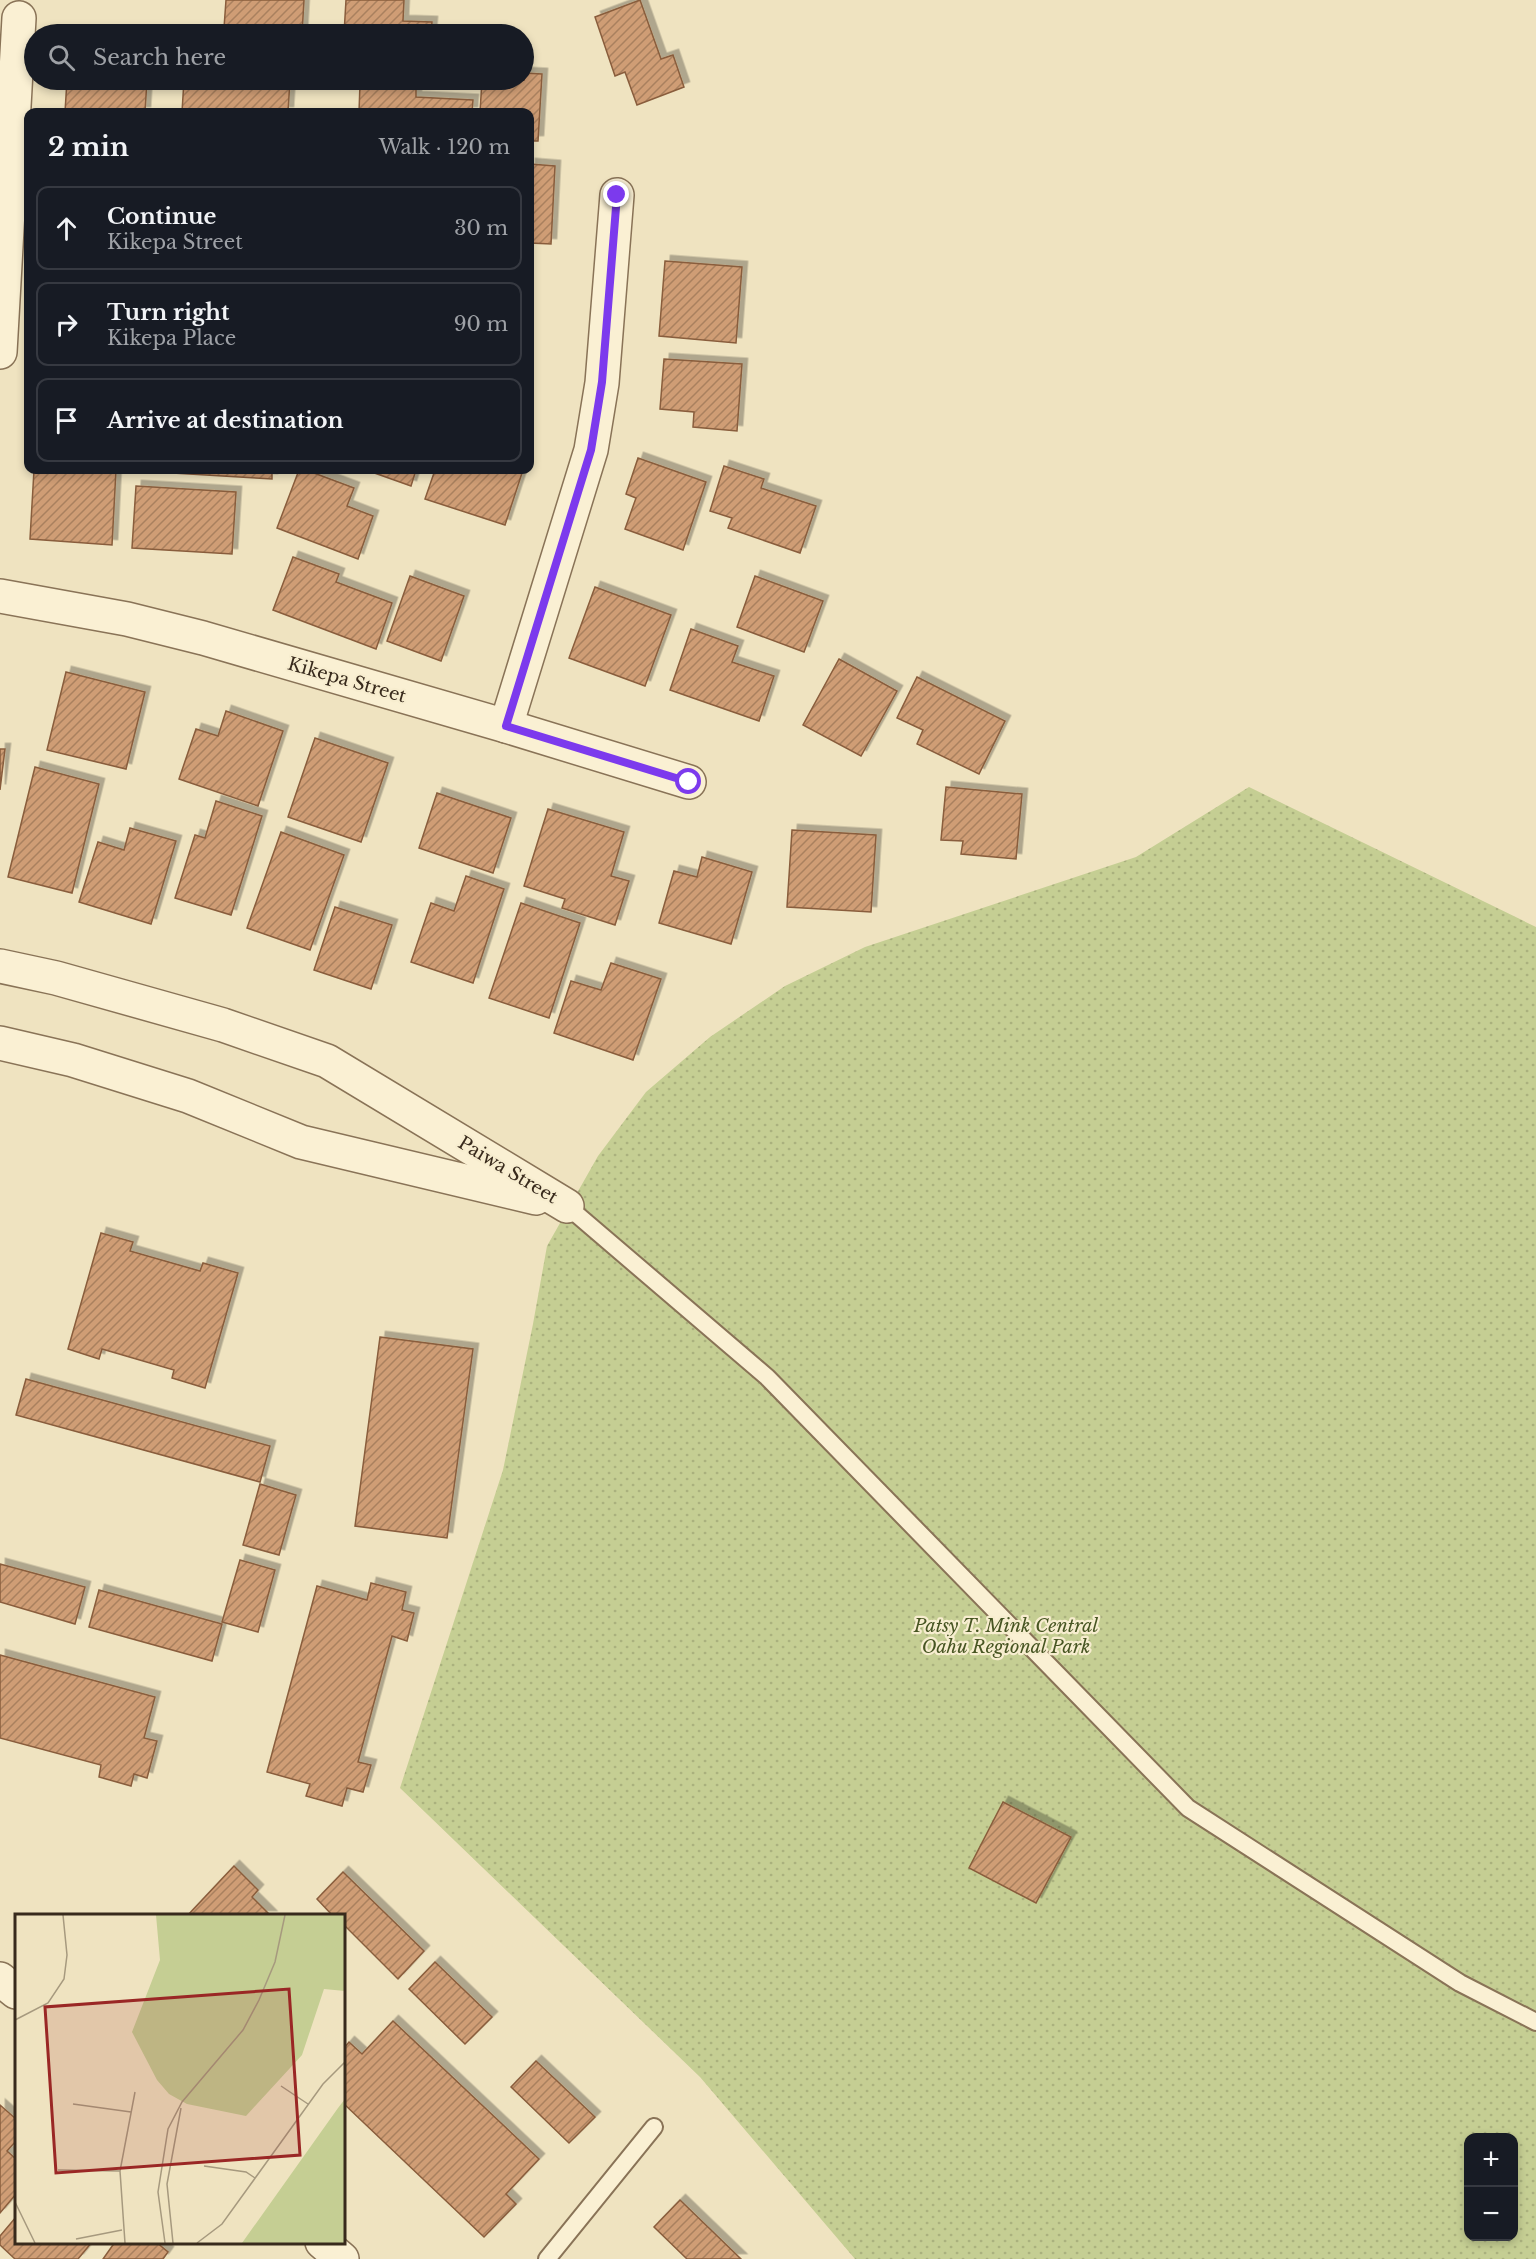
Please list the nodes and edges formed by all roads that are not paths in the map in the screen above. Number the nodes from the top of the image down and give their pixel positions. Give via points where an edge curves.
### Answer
1 (19, 18) dead end
2 (617, 195) dead end
3 (0, 352) edge
4 (0, 596) edge
5 (506, 726) junction
6 (689, 782) dead end
7 (0, 966) edge
8 (0, 1043) edge
9 (567, 1206) junction
10 (0, 1978) edge
11 (15, 1991) edge
12 (1536, 2022) edge
13 (654, 2127) dead end
14 (324, 2244) edge
15 (342, 2259) edge
16 (548, 2259) edge

1 - 3 street
2 - 5 street via 602,382 591,450
4 - 5 street, Kikepa Street via 128,619 203,638
5 - 6 street, Kikepa Street
7 - 9 street, Paiwa Street via 223,1025 327,1061
8 - 9 street, Paiwa Street via 73,1060 188,1096 301,1142
9 - 12 lane via 767,1377 1188,1808 1460,1983
10 - 11 street
13 - 16 lane
14 - 15 street

